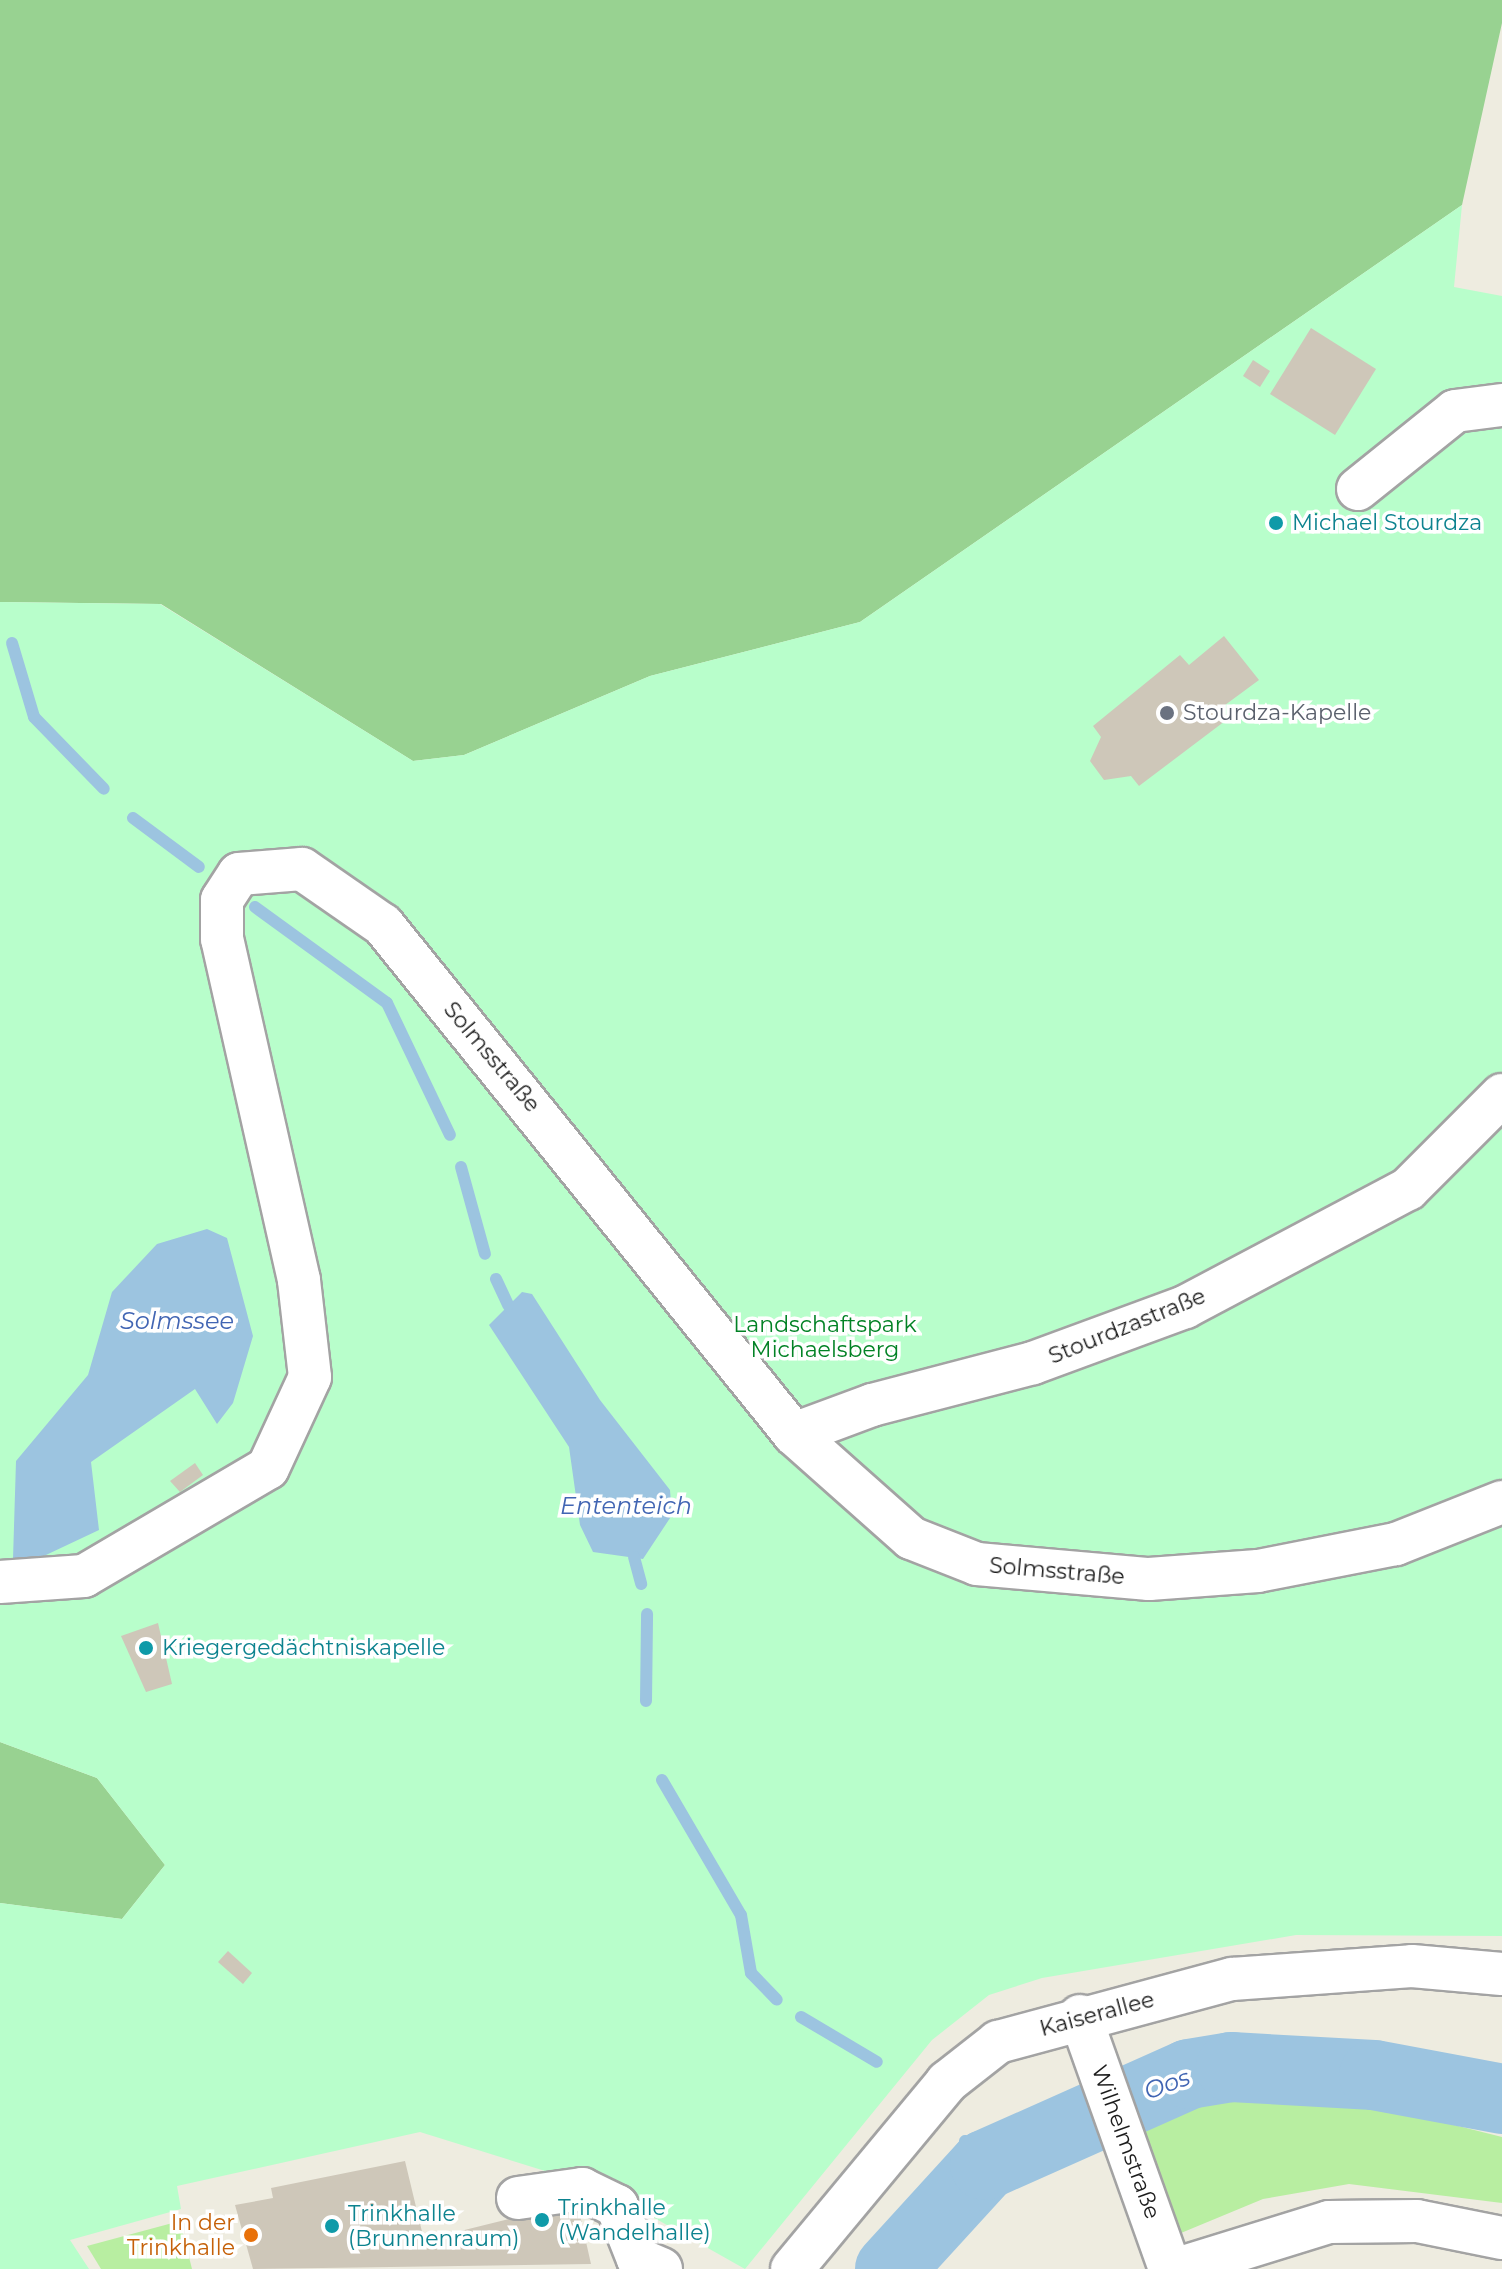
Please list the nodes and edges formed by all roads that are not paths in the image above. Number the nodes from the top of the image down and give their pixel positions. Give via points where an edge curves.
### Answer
1 (1502, 405) edge
2 (1358, 489) dead end
3 (1502, 1095) edge
4 (794, 1434) junction
5 (1502, 1502) edge
6 (0, 1582) edge
7 (1502, 1974) edge
8 (1080, 2016) junction
9 (518, 2198) dead end
10 (1502, 2238) edge
11 (661, 2269) edge
12 (792, 2269) edge
13 (1170, 2269) edge
14 (1177, 2269) edge

1 - 2 street via 1455,411
3 - 4 street, Stourdzastraße via 1408,1189 1185,1307 1033,1363 872,1405
4 - 5 street, Solmsstraße via 911,1538 977,1564 1045,1575 1149,1579 1258,1571 1396,1544
4 - 6 street, Solmsstraße via 383,925 302,869 239,874 222,900 222,939 299,1280 310,1377 268,1468 84,1576
7 - 8 street, Kaiserallee via 1412,1966 1232,1979
8 - 12 street, Kaiserallee via 998,2042 947,2082
8 - 13 street, Wilhelmstraße
9 - 11 street via 582,2189 617,2206 638,2259
10 - 14 street via 1417,2221 1329,2222

